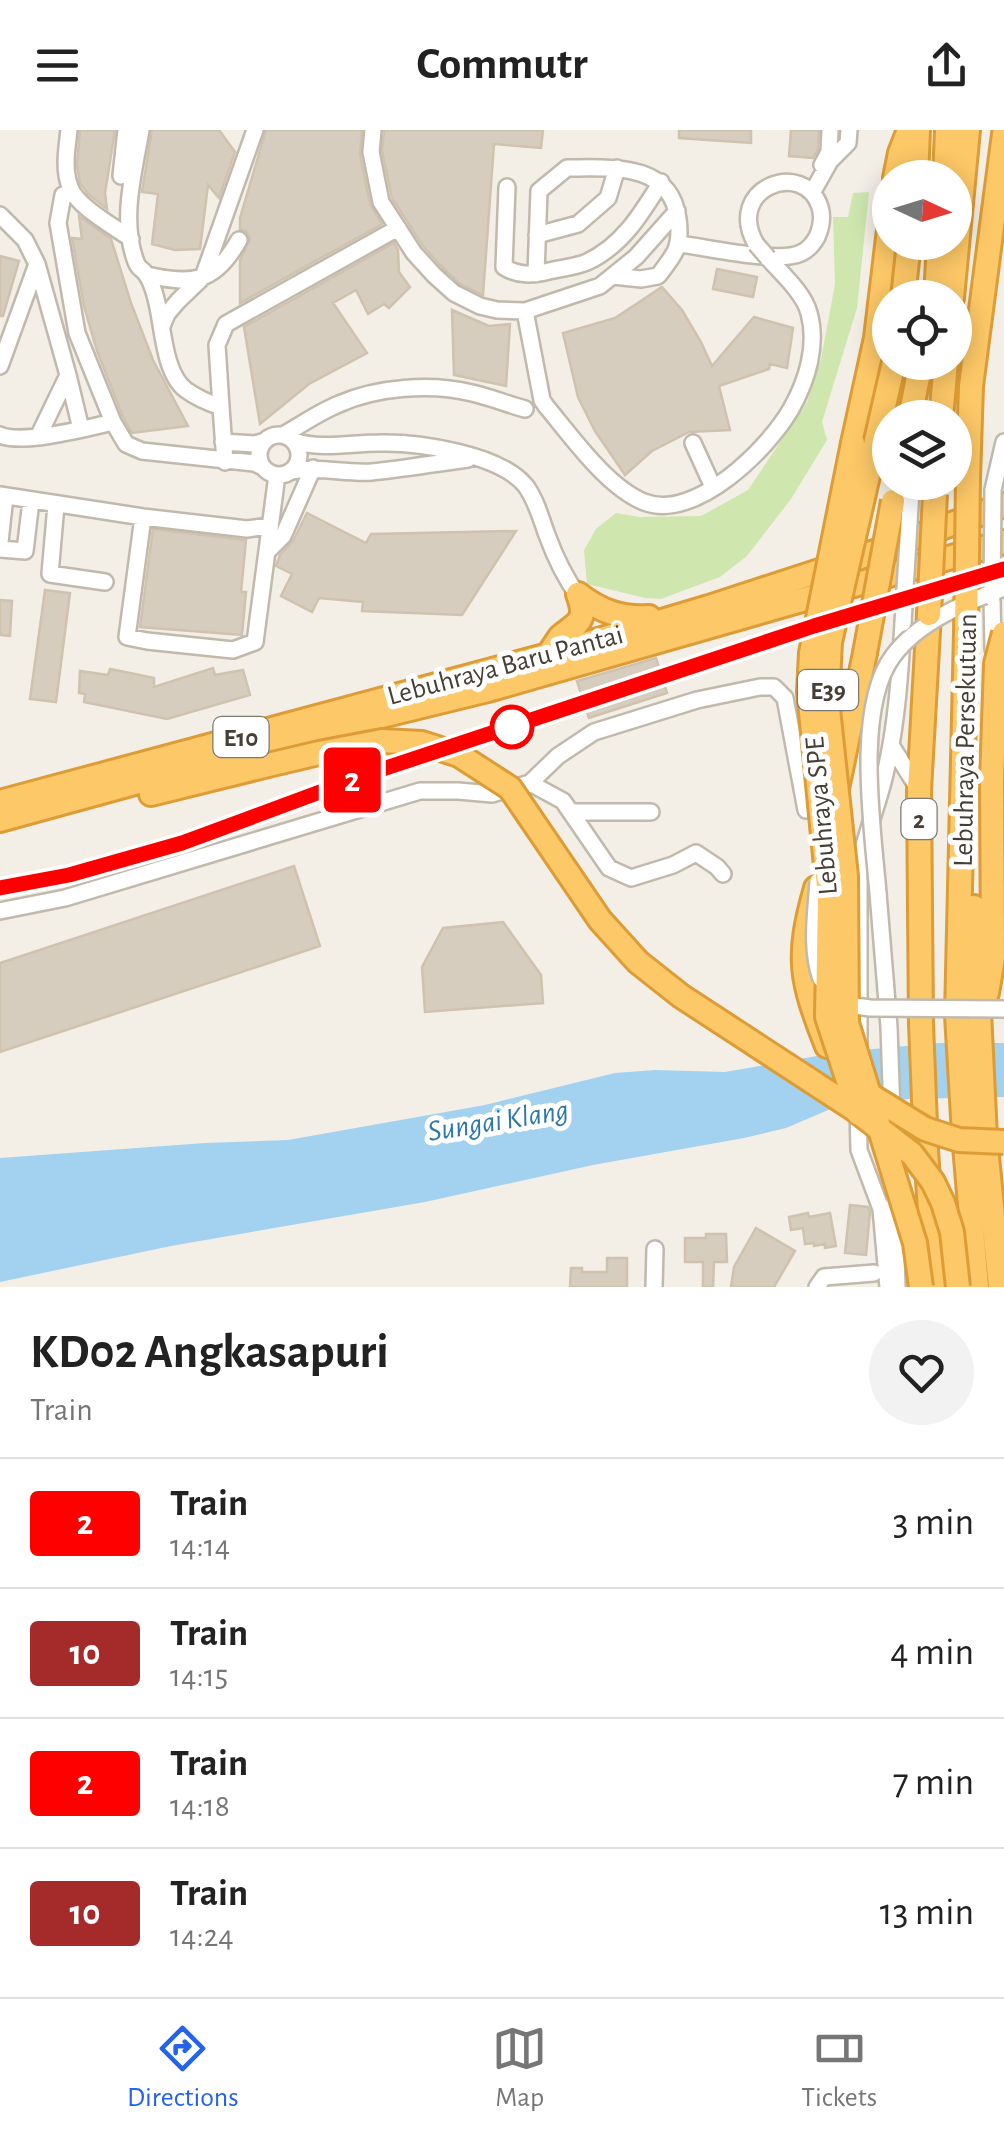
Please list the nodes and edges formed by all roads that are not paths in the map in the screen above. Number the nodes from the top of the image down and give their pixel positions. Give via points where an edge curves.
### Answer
1 (69, 130) edge
2 (126, 130) edge
3 (141, 130) edge
4 (255, 130) edge
5 (374, 130) edge
6 (830, 130) edge
7 (848, 130) edge
8 (909, 130) edge
9 (918, 130) edge
10 (928, 130) edge
11 (947, 130) edge
12 (968, 130) edge
13 (1004, 134) edge
14 (899, 160) edge
15 (919, 160) edge
16 (922, 160) edge
17 (946, 160) edge
18 (617, 168) junction
19 (121, 176) dead end
20 (661, 182) junction
21 (507, 187) dead end
22 (809, 191) junction
23 (63, 195) dead end
24 (677, 211) junction
25 (0, 215) edge
26 (398, 228) junction
27 (537, 235) junction
28 (131, 239) junction
29 (239, 240) dead end
30 (679, 244) junction
31 (885, 260) edge
32 (588, 261) junction
33 (37, 264) junction
34 (536, 274) junction
35 (147, 275) junction
36 (203, 277) junction
37 (943, 280) edge
38 (606, 281) junction
39 (526, 311) junction
40 (160, 330) junction
41 (0, 366) edge
42 (68, 375) junction
43 (890, 380) tunnel mouth
44 (221, 407) junction
45 (525, 409) dead end
46 (113, 422) junction
47 (81, 429) junction
48 (0, 435) edge
49 (38, 436) junction
50 (289, 438) junction
51 (264, 441) junction
52 (223, 442) junction
53 (1004, 442) edge
54 (693, 444) dead end
55 (477, 458) junction
56 (225, 462) junction
57 (313, 468) junction
58 (277, 471) junction
59 (713, 487) junction
60 (2, 496) edge
61 (998, 498) edge
62 (900, 500) edge
63 (902, 500) edge
64 (934, 500) edge
65 (32, 501) junction
66 (56, 505) junction
67 (143, 518) junction
68 (269, 526) junction
69 (1004, 542) edge
70 (0, 546) edge
71 (267, 552) junction
72 (105, 582) dead end
73 (998, 593) edge
74 (578, 594) junction
75 (709, 607) junction
76 (1004, 632) edge
77 (548, 655) junction
78 (891, 745) junction
79 (530, 783) junction
80 (919, 790) junction
81 (0, 802) edge
82 (806, 810) dead end
83 (572, 812) junction
84 (651, 812) dead end
85 (963, 814) junction
86 (0, 820) edge
87 (723, 874) dead end
88 (818, 881) junction
89 (1004, 893) edge
90 (0, 911) edge
91 (1004, 1009) edge
92 (979, 1035) junction
93 (984, 1138) edge
94 (988, 1164) junction
95 (1004, 1220) edge
96 (655, 1249) dead end
97 (933, 1253) junction
98 (874, 1273) dead end
99 (654, 1287) edge
100 (817, 1287) edge
101 (888, 1287) edge
102 (897, 1287) edge
103 (907, 1287) edge
104 (923, 1287) edge
105 (935, 1287) edge
106 (958, 1287) edge
107 (977, 1287) edge
108 (1000, 1287) edge

1 - 28 street via 66,162 76,199
2 - 19 street
3 - 28 street via 129,206
4 - 36 street
5 - 26 street via 381,202
6 - 22 street via 826,160
7 - 22 street via 848,143
8 - 14 highway
9 - 15 highway
10 - 16 street
11 - 17 highway
12 - 37 highway
13 - 85 highway, Lebuhraya Persekutuan / 2, bridge via 971,386
18 - 20 street
18 - 27 street via 608,198 578,224
18 - 27 street via 568,168 539,191
20 - 24 street
20 - 32 street via 617,243
21 - 34 street via 504,267
22 - 30 street via 822,218 820,232 802,253 770,256
22 - 59 street, bridge via 773,184 754,199 748,222 756,244 808,308 808,369 768,439
23 - 46 street via 58,223 76,333
24 - 30 street
24 - 38 street
25 - 33 street
26 - 39 street via 454,293 480,306
26 - 44 street via 226,324 217,344
27 - 34 street
28 - 35 street
29 - 36 street via 228,260
30 - 38 street via 658,276
31 - 103 highway, Lebuhraya SPE / E39, bridge via 809,692 829,897 827,1017 903,1247
32 - 34 street
32 - 38 street
33 - 41 street
33 - 42 street
35 - 36 street
35 - 40 street
36 - 40 street
38 - 39 street
39 - 59 street via 542,400 615,486 658,506 700,497
40 - 44 street via 182,388
42 - 47 street
42 - 49 street
43 - 104 highway, Lebuhraya SPE / E39, bridge via 830,642 828,700 846,876 847,1023
44 - 52 street
45 - 50 street via 444,388 392,390 339,404
46 - 47 street
46 - 56 street via 126,444 142,451
47 - 49 street
48 - 49 street
50 - 51 street
50 - 55 street via 308,446 416,444
50 - 58 street via 300,453 297,466
51 - 52 street
51 - 58 street via 259,454
52 - 56 street
53 - 61 street
54 - 59 street
55 - 57 street via 374,472
55 - 74 street via 524,484
56 - 58 street
57 - 58 street
57 - 71 street via 283,536
58 - 68 street
60 - 65 street
60 - 70 street
61 - 73 street, bridge
61 - 75 highway, Lebuhraya Baru Pantai / E10 via 847,562
62 - 88 highway, bridge
63 - 78 street, bridge via 904,623
64 - 80 highway, Lebuhraya Persekutuan / 2, bridge
65 - 66 street
65 - 70 street via 25,552
66 - 67 street
66 - 72 street via 50,574
67 - 68 street
67 - 71 street via 127,636 232,650 255,642
68 - 71 street
69 - 86 highway, Lebuhraya Baru Pantai / E10
73 - 89 street via 996,840
73 - 102 street, bridge via 917,632 892,656 874,700 869,780 889,1027
74 - 75 highway via 624,618
74 - 77 highway via 580,620
75 - 77 highway, Lebuhraya Baru Pantai / E10
76 - 92 highway, bridge via 996,664 992,781 993,958
77 - 81 highway, Lebuhraya Baru Pantai / E10
78 - 80 street
78 - 101 street, bridge via 859,867 857,1139 882,1210
79 - 82 street via 594,732 698,700 774,687 785,698
79 - 83 street
79 - 90 street via 492,794 420,791 64,898
80 - 97 highway, Lebuhraya Persekutuan / 2
83 - 84 street
83 - 87 street via 609,868 632,878 696,853
85 - 92 highway via 973,876
85 - 93 highway, Lebuhraya Persekutuan / 2 via 957,1015
86 - 106 highway, bridge via 40,820 382,742 422,743 459,755 510,788 600,920 638,962 912,1154 943,1203
88 - 91 street, bridge via 817,968 836,999 870,1008
88 - 93 highway, bridge via 802,957 828,1049 850,1081 925,1128 959,1140
92 - 93 highway
93 - 94 highway
93 - 107 highway, Lebuhraya Persekutuan / 2
94 - 95 highway
94 - 108 highway
96 - 99 street
97 - 104 highway
97 - 105 highway, Lebuhraya Persekutuan / 2
98 - 100 street via 824,1278

